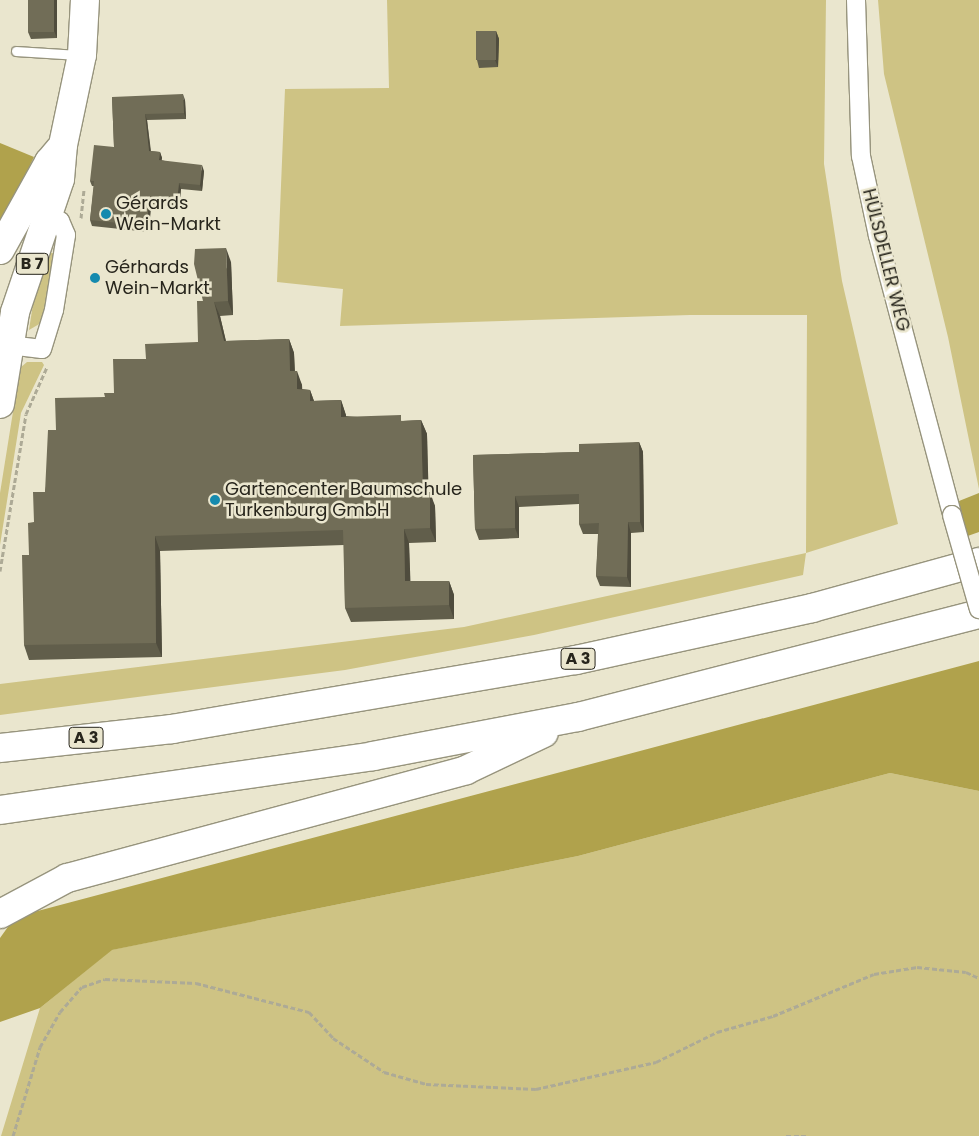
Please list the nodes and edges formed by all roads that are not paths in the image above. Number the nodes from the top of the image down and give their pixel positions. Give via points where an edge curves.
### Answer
1 (85, 0) edge
2 (856, 0) edge
3 (16, 51) dead end
4 (82, 55) junction
5 (63, 145) junction
6 (48, 215) junction
7 (17, 218) junction
8 (0, 250) edge
9 (4, 343) edge
10 (0, 403) edge
11 (979, 562) edge
12 (979, 609) edge
13 (979, 614) edge
14 (578, 717) junction
15 (0, 748) edge
16 (0, 810) edge
17 (0, 914) edge

1 - 4 main road, B 7
2 - 12 street, HÜLSDELLER WEG, bridge via 861,156 878,236
3 - 4 lane
4 - 5 main road, B 7
5 - 6 main road, B 7 via 60,179
5 - 7 main road, B 7 via 49,162
6 - 7 street via 32,214
6 - 9 main road, B 7
6 - 9 street via 60,221 66,235 52,318 42,349
7 - 8 main road, B 7
9 - 10 main road, B 7
11 - 15 main road, A 3 via 812,608 576,660 172,728
13 - 14 main road
14 - 16 main road via 373,756
14 - 17 main road via 466,770 67,878

